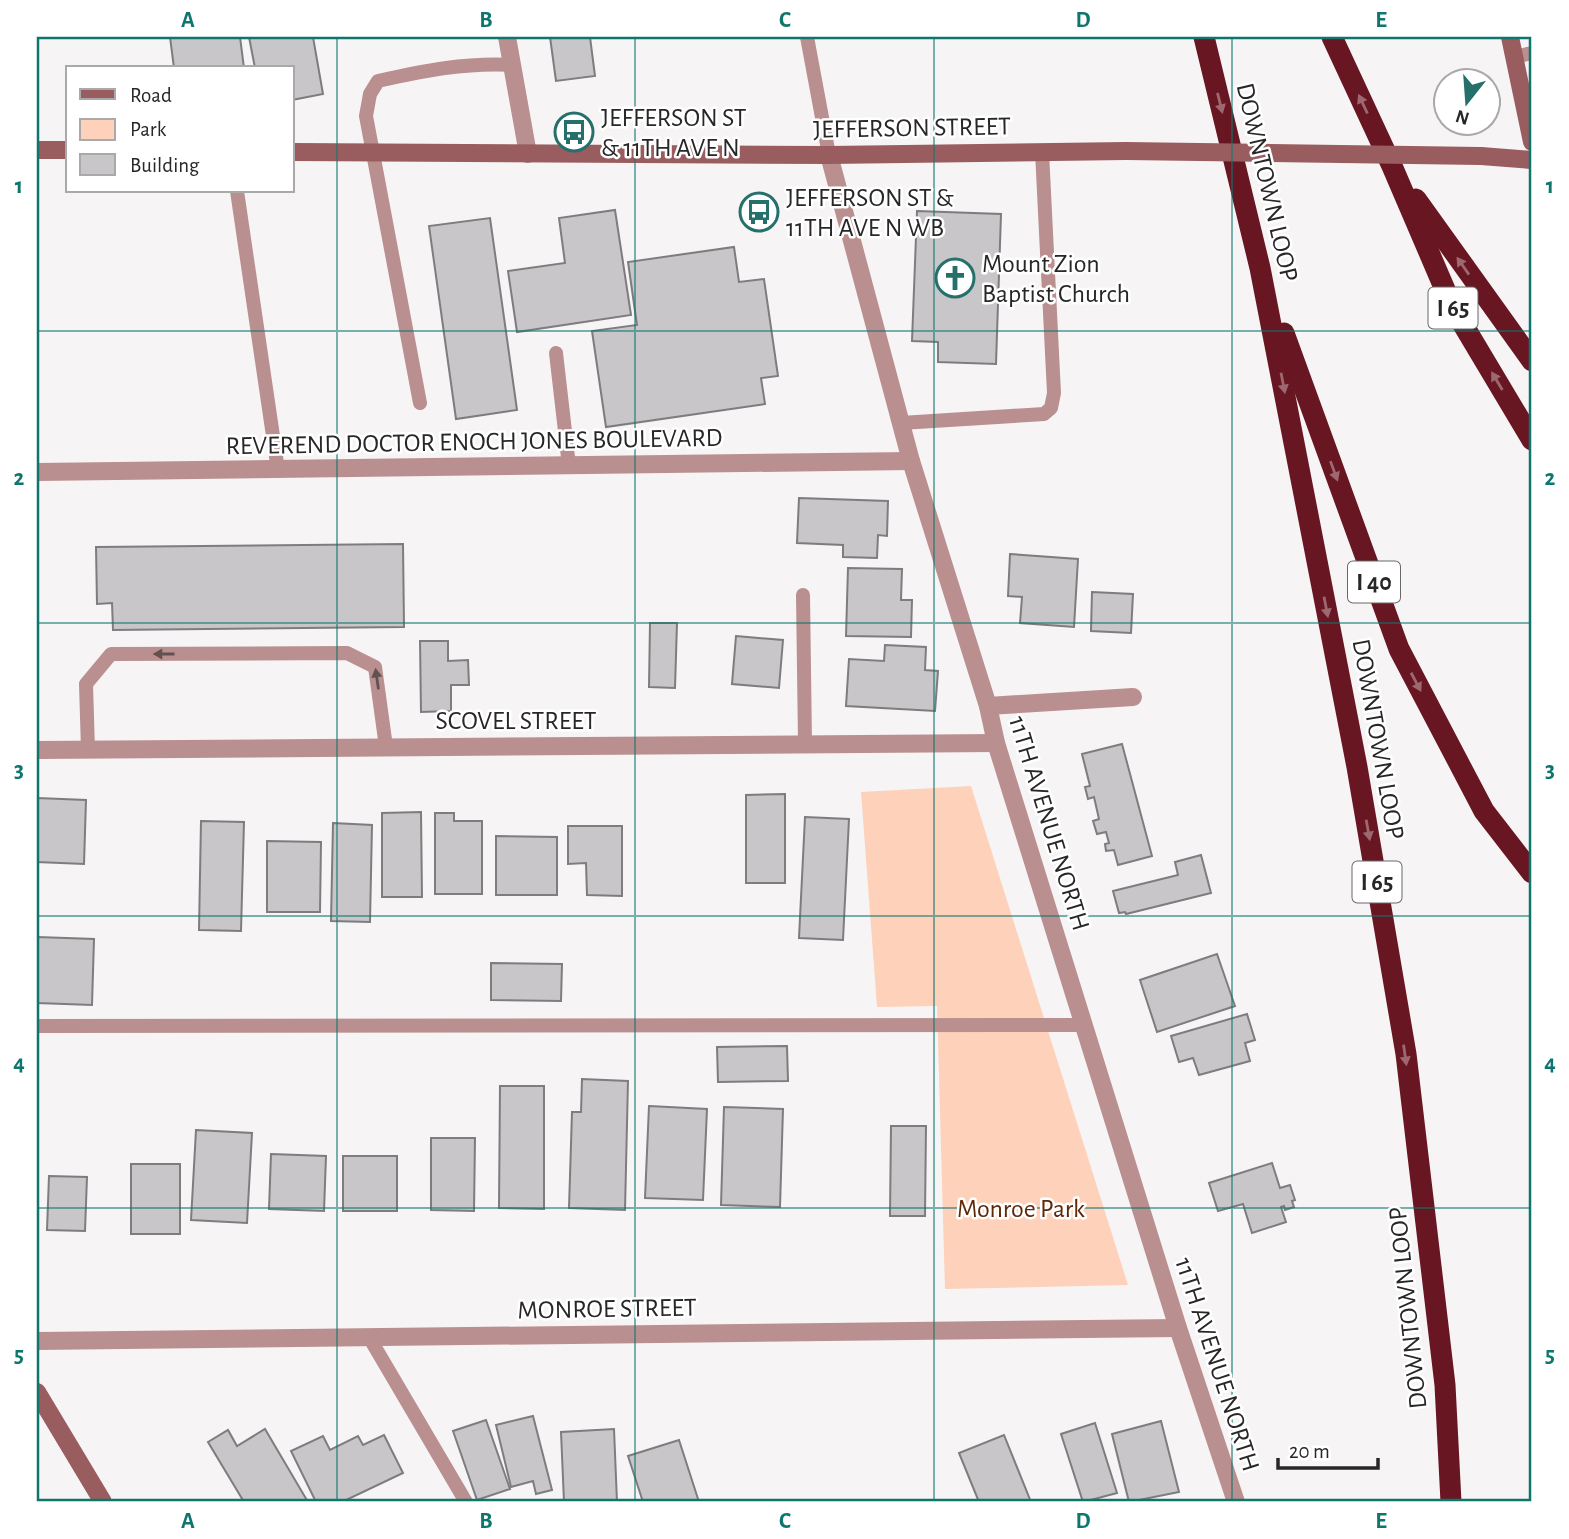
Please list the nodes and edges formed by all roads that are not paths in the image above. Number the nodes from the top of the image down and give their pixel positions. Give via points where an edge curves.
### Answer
1 (508, 37) edge
2 (807, 37) edge
3 (1204, 37) edge
4 (1332, 37) edge
5 (1510, 37) edge
6 (1532, 53) edge
7 (1514, 57) junction
8 (513, 65) junction
9 (1532, 142) edge
10 (37, 150) edge
11 (66, 150) edge
12 (294, 152) edge
13 (373, 152) junction
14 (1041, 152) junction
15 (528, 154) junction
16 (829, 155) junction
17 (1532, 160) edge
18 (1392, 166) junction
19 (237, 192) edge
20 (1261, 268) junction
21 (556, 353) dead end
22 (1532, 361) edge
23 (419, 403) dead end
24 (901, 423) junction
25 (1532, 440) edge
26 (911, 461) junction
27 (569, 466) junction
28 (278, 470) junction
29 (37, 472) edge
30 (803, 595) dead end
31 (1133, 696) dead end
32 (988, 706) junction
33 (996, 743) junction
34 (805, 744) junction
35 (386, 747) junction
36 (37, 750) edge
37 (88, 750) junction
38 (1532, 873) edge
39 (1084, 1025) junction
40 (37, 1026) edge
41 (1178, 1328) junction
42 (369, 1337) junction
43 (37, 1340) edge
44 (37, 1392) edge
45 (103, 1502) edge
46 (466, 1502) edge
47 (1236, 1502) edge
48 (1451, 1502) edge

1 - 8 street
2 - 16 lane
3 -> 20 highway, DOWNTOWN LOOP / I 40
18 -> 4 highway
5 - 7 main road
6 - 7 lane
7 - 9 main road
8 - 13 lane via 481,63 378,81 366,116
8 - 15 street
10 - 11 main road
12 - 13 main road, JEFFERSON STREET
13 - 15 main road, JEFFERSON STREET
13 - 23 lane
14 - 16 main road, JEFFERSON STREET
14 - 17 main road, JEFFERSON STREET, bridge
14 - 24 lane via 1054,393 1051,408 1044,414
15 - 16 main road, JEFFERSON STREET
16 - 24 street, 11TH AVENUE NORTH
22 -> 18 highway
25 -> 18 highway, I 65 via 1452,306
19 - 28 lane
20 -> 38 highway, I 40 via 1399,649 1483,811
20 -> 48 highway, DOWNTOWN LOOP / I 65 via 1357,767 1406,1054 1445,1385
21 - 27 lane
24 - 26 street, 11TH AVENUE NORTH
26 - 27 street, REVEREND DOCTOR ENOCH JONES BOULEVARD
26 - 32 street, 11TH AVENUE NORTH
27 - 28 street, REVEREND DOCTOR ENOCH JONES BOULEVARD
28 - 29 street, REVEREND DOCTOR ENOCH JONES BOULEVARD
30 - 34 lane
31 - 32 street
32 - 33 street, 11TH AVENUE NORTH
33 - 34 street, SCOVEL STREET
33 - 39 street, 11TH AVENUE NORTH
34 - 35 street, SCOVEL STREET
35 - 37 street, SCOVEL STREET
35 -> 37 lane via 375,667 347,653 111,654 86,684
36 - 37 street, SCOVEL STREET
39 - 40 lane
39 - 41 street, 11TH AVENUE NORTH
41 - 42 street, MONROE STREET
41 - 47 street, 11TH AVENUE NORTH
42 - 43 street, MONROE STREET
42 - 46 lane
44 - 45 main road

